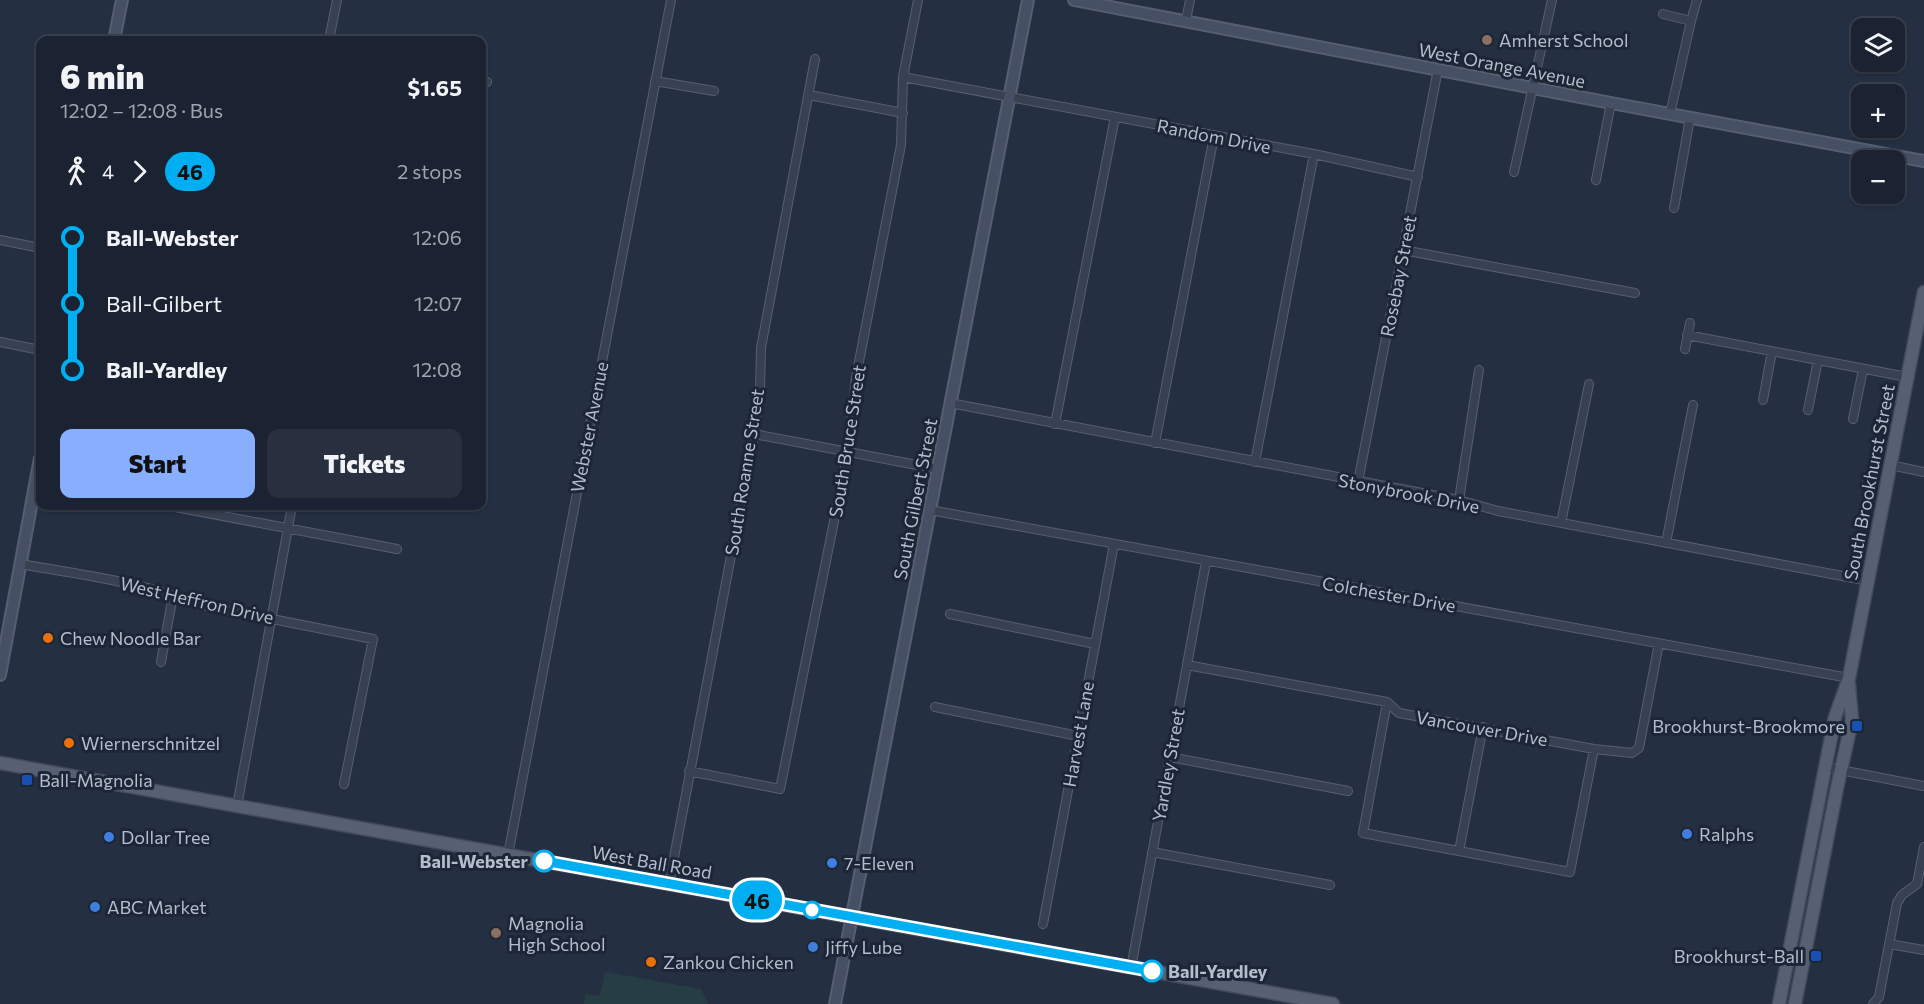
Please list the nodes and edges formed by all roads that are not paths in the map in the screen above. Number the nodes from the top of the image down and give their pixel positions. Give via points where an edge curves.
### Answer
1 (122, 0) edge
2 (337, 0) edge
3 (671, 0) edge
4 (918, 0) edge
5 (1028, 0) edge
6 (1074, 0) edge
7 (1190, 0) edge
8 (1552, 0) edge
9 (1697, 0) edge
10 (1664, 14) dead end
11 (1186, 20) junction
12 (1691, 21) junction
13 (115, 36) edge
14 (330, 36) edge
15 (815, 59) dead end
16 (1438, 69) junction
17 (903, 77) junction
18 (656, 81) junction
19 (1533, 89) junction
20 (714, 91) dead end
21 (809, 94) junction
22 (1009, 98) junction
23 (1611, 104) junction
24 (903, 113) junction
25 (1670, 114) junction
26 (1115, 117) junction
27 (1690, 118) junction
28 (1214, 136) junction
29 (1314, 154) junction
30 (1924, 161) edge
31 (1514, 172) dead end
32 (1418, 177) junction
33 (1596, 180) dead end
34 (1674, 208) dead end
35 (0, 240) edge
36 (36, 247) edge
37 (1402, 250) junction
38 (1924, 292) edge
39 (1635, 293) dead end
40 (1690, 323) dead end
41 (1687, 335) junction
42 (0, 342) edge
43 (36, 349) edge
44 (1685, 349) dead end
45 (1772, 351) junction
46 (1818, 360) junction
47 (1863, 369) junction
48 (1479, 370) dead end
49 (1907, 377) junction
50 (1589, 384) dead end
51 (1763, 400) dead end
52 (950, 403) junction
53 (1693, 405) dead end
54 (1808, 410) dead end
55 (1853, 419) dead end
56 (1055, 424) junction
57 (754, 434) junction
58 (1155, 443) junction
59 (848, 452) junction
60 (1255, 462) junction
61 (1890, 465) junction
62 (938, 469) junction
63 (1924, 472) edge
64 (36, 480) edge
65 (1358, 482) junction
66 (1459, 500) junction
67 (191, 510) edge
68 (291, 510) edge
69 (930, 510) junction
70 (1561, 523) junction
71 (288, 528) junction
72 (1666, 543) junction
73 (1114, 544) junction
74 (397, 549) dead end
75 (1206, 562) junction
76 (21, 564) junction
77 (1869, 581) junction
78 (173, 595) junction
79 (950, 614) dead end
80 (272, 618) junction
81 (1659, 643) junction
82 (1095, 644) junction
83 (161, 662) dead end
84 (1186, 665) junction
85 (0, 675) edge
86 (1849, 678) junction
87 (1387, 702) junction
88 (935, 707) dead end
89 (1483, 727) junction
90 (1078, 736) junction
91 (1594, 749) junction
92 (1170, 757) junction
93 (0, 763) edge
94 (1825, 767) junction
95 (1840, 770) junction
96 (689, 771) junction
97 (344, 784) dead end
98 (1924, 786) edge
99 (1348, 790) dead end
100 (237, 806) junction
101 (1924, 847) edge
102 (1460, 851) junction
103 (1152, 852) junction
104 (508, 855) junction
105 (669, 884) junction
106 (1330, 885) dead end
107 (852, 917) junction
108 (1043, 924) dead end
109 (1889, 944) junction
110 (1924, 950) edge
111 (1131, 968) junction
112 (835, 1004) edge
113 (1333, 1004) edge
114 (1779, 1004) edge
115 (1795, 1004) edge
116 (1874, 1004) edge

1 - 13 street
2 - 14 street
3 - 18 street, Webster Avenue
4 - 17 street, South Bruce Street
5 - 22 street, South Gilbert Street
6 - 11 street, West Orange Avenue
7 - 11 street
8 - 19 street
9 - 12 street
10 - 12 street
11 - 16 street, West Orange Avenue
12 - 25 street
15 - 21 street, South Roanne Street
16 - 19 street, West Orange Avenue
16 - 32 street, Rosebay Street
17 - 22 street, Random Drive
17 - 24 street, South Bruce Street
18 - 20 street
18 - 104 street, Webster Avenue
19 - 23 street, West Orange Avenue
19 - 31 street
21 - 24 street
21 - 57 street, South Roanne Street via 761,348
22 - 26 street, Random Drive
22 - 52 street, South Gilbert Street
23 - 25 street, West Orange Avenue
23 - 33 street
24 - 59 street, South Bruce Street via 901,145 856,377
25 - 27 street, West Orange Avenue
26 - 28 street, Random Drive
26 - 56 street
27 - 30 street, West Orange Avenue
27 - 34 street
28 - 29 street, Random Drive
28 - 58 street
29 - 32 street, Random Drive
29 - 60 street
32 - 37 street, Rosebay Street
35 - 36 street
37 - 39 street
37 - 65 street, Rosebay Street
38 - 49 main road, South Brookhurst Street
40 - 41 street
41 - 44 street
41 - 45 street
42 - 43 street
45 - 46 street
45 - 51 street
46 - 47 street
46 - 54 street
47 - 49 street
47 - 55 street
48 - 66 street
49 - 61 main road, South Brookhurst Street
50 - 70 street
52 - 56 street, Stonybrook Drive
52 - 62 street, South Gilbert Street
53 - 72 street
56 - 58 street, Stonybrook Drive
57 - 59 street
57 - 96 street, South Roanne Street
58 - 60 street, Stonybrook Drive
59 - 62 street
59 - 96 street, South Bruce Street via 780,789
60 - 65 street, Stonybrook Drive
61 - 63 street
61 - 77 main road, South Brookhurst Street
62 - 69 street, South Gilbert Street
64 - 76 street
65 - 66 street, Stonybrook Drive
66 - 70 street, Stonybrook Drive
67 - 71 street
68 - 71 street
69 - 73 street, Colchester Drive
69 - 107 street, South Gilbert Street
70 - 72 street, Stonybrook Drive
71 - 74 street
71 - 80 street
72 - 77 street, Stonybrook Drive
73 - 75 street, Colchester Drive
73 - 82 street, Harvest Lane
75 - 81 street, Colchester Drive
75 - 84 street, Yardley Street
76 - 78 street, West Heffron Drive
76 - 85 street
77 - 86 main road, South Brookhurst Street
78 - 80 street, West Heffron Drive via 196,604
78 - 83 street
79 - 82 street
80 - 97 street, West Heffron Drive via 373,639
80 - 100 street
81 - 86 street, Colchester Drive
81 - 91 street, Vancouver Drive via 1639,748 1632,753
82 - 90 street, Harvest Lane
84 - 87 street, Vancouver Drive
84 - 92 street, Yardley Street
86 - 94 main road, South Brookhurst Street via 1835,717
86 - 95 main road, South Brookhurst Street via 1852,720
87 - 89 street, Vancouver Drive via 1399,713
87 - 102 street via 1363,833
88 - 90 street
89 - 91 street, Vancouver Drive
89 - 102 street
90 - 108 street, Harvest Lane
91 - 102 street via 1570,872
92 - 99 street
92 - 103 street, Yardley Street
93 - 100 main road, West Ball Road
94 - 95 street
94 - 114 main road, South Brookhurst Street
95 - 98 street
95 - 115 main road, South Brookhurst Street
96 - 105 street, South Roanne Street
100 - 104 main road, West Ball Road
101 - 109 street via 1917,884 1897,903
103 - 106 street
103 - 111 street, Yardley Street
104 - 105 main road, West Ball Road
105 - 107 main road, West Ball Road
107 - 111 main road, West Ball Road
107 - 112 street, South Gilbert Street
109 - 110 street
109 - 116 street via 1879,997
111 - 113 main road, West Ball Road

